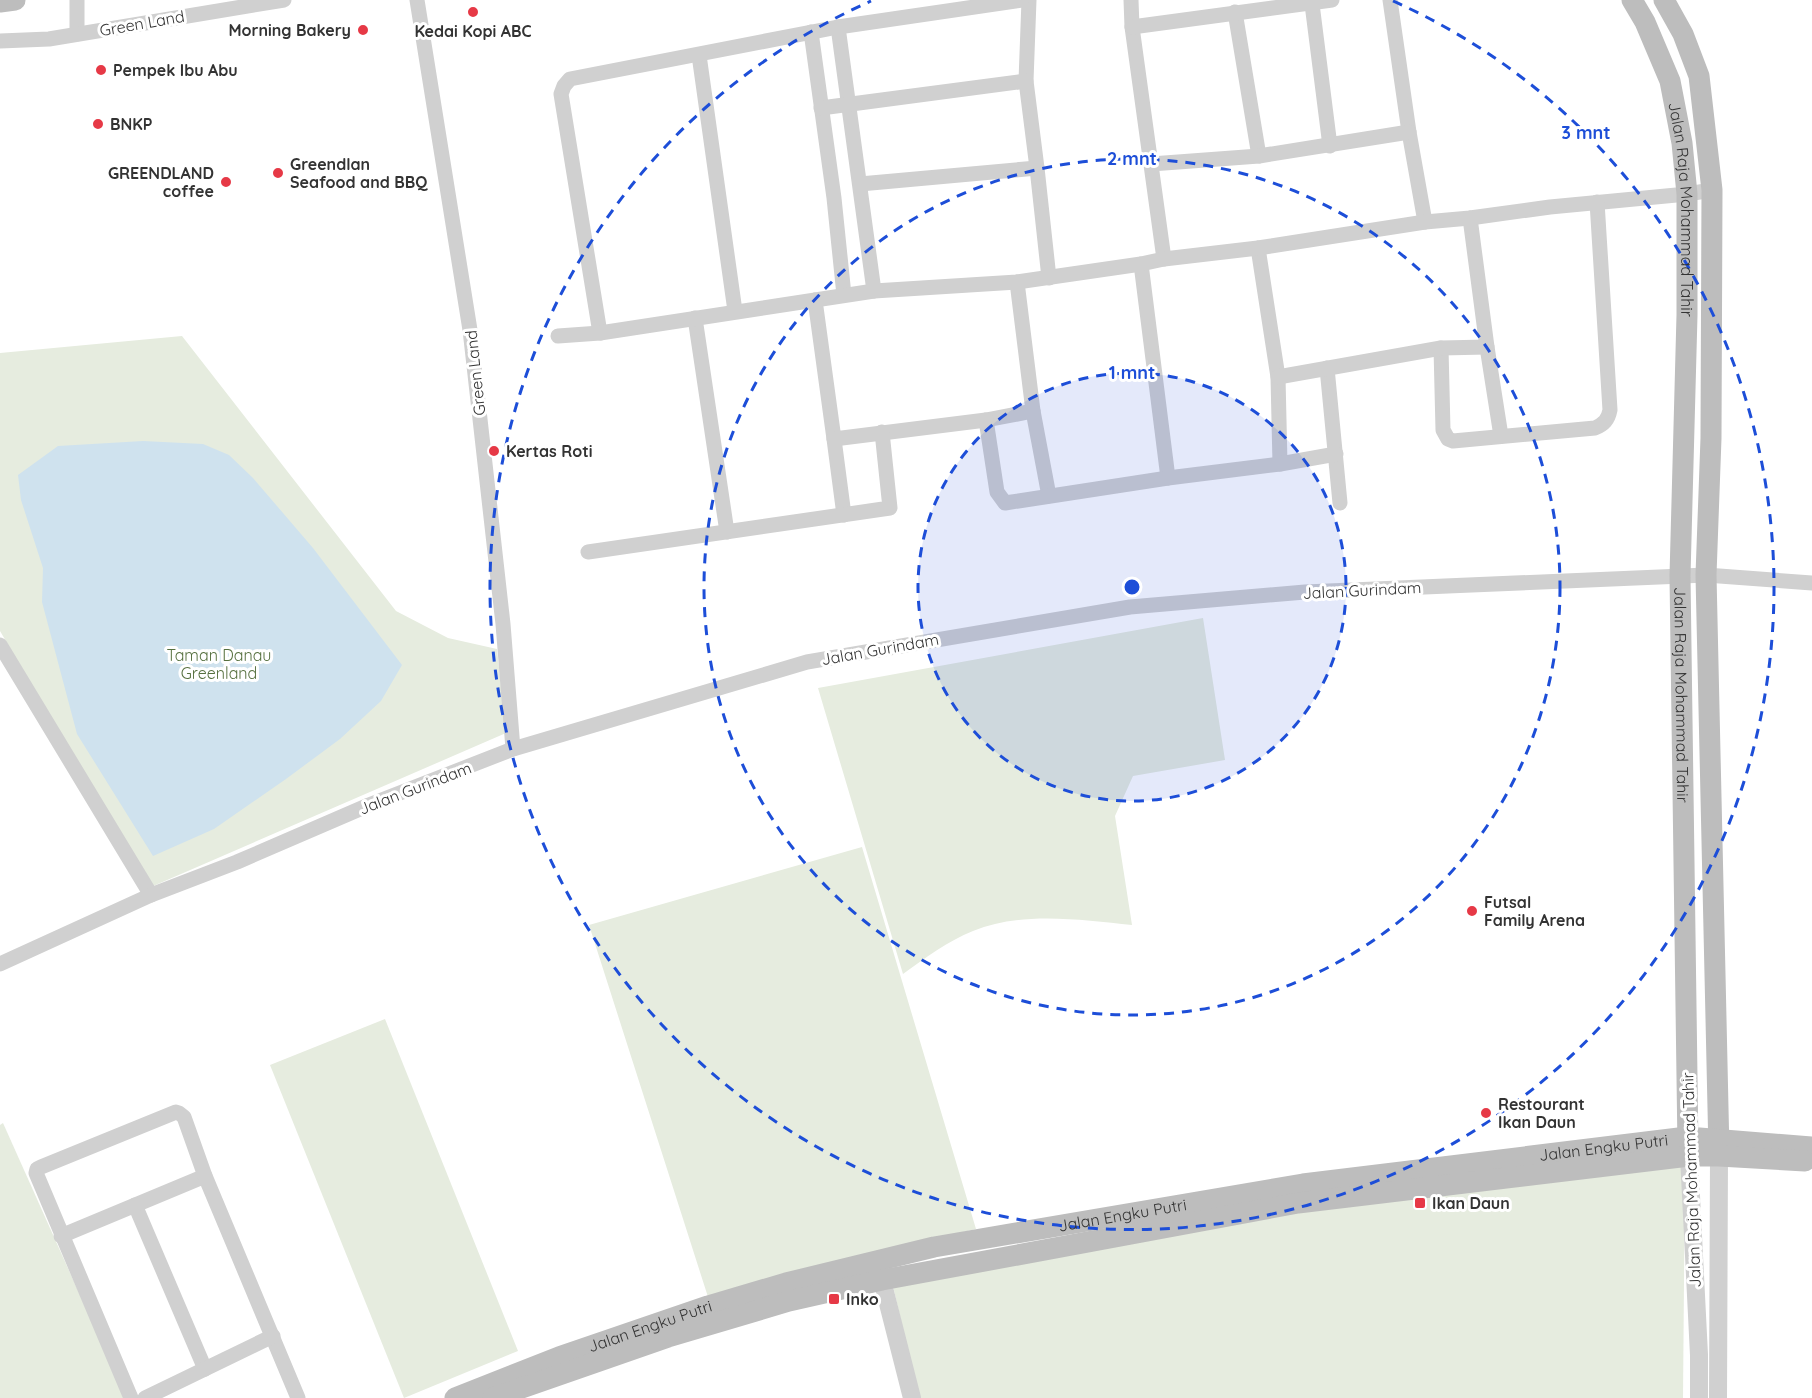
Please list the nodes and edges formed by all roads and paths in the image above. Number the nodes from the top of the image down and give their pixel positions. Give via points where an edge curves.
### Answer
1 (15, 0) edge
2 (76, 0) edge
3 (284, 0) edge
4 (417, 0) edge
5 (1022, 0) edge
6 (1029, 0) edge
7 (1131, 0) edge
8 (1332, 0) edge
9 (1390, 0) edge
10 (1632, 0) edge
11 (1664, 0) edge
12 (0, 2) edge
13 (1312, 4) junction
14 (1234, 12) junction
15 (838, 27) junction
16 (1132, 27) junction
17 (811, 32) junction
18 (77, 34) junction
19 (0, 41) edge
20 (699, 55) junction
21 (1026, 81) junction
22 (849, 104) junction
23 (821, 108) junction
24 (1409, 132) junction
25 (1330, 146) junction
26 (1259, 156) junction
27 (1150, 164) junction
28 (1037, 168) junction
29 (860, 184) junction
30 (1712, 190) junction
31 (1687, 194) junction
32 (1598, 202) junction
33 (1470, 218) junction
34 (1425, 222) junction
35 (1258, 248) junction
36 (1164, 259) junction
37 (1141, 264) junction
38 (1049, 278) junction
39 (1017, 282) junction
40 (874, 291) junction
41 (844, 296) junction
42 (814, 300) junction
43 (735, 311) junction
44 (695, 318) junction
45 (600, 333) junction
46 (558, 336) dead end
47 (1486, 347) junction
48 (1441, 348) junction
49 (1327, 368) junction
50 (1278, 377) junction
51 (1033, 411) junction
52 (986, 420) junction
53 (882, 432) junction
54 (1501, 436) junction
55 (834, 439) junction
56 (1336, 454) junction
57 (1280, 464) junction
58 (1168, 478) junction
59 (1049, 496) junction
60 (1340, 503) dead end
61 (844, 515) junction
62 (727, 532) junction
63 (588, 552) dead end
64 (1706, 574) junction
65 (1680, 576) junction
66 (1812, 584) edge
67 (0, 645) edge
68 (513, 749) junction
69 (151, 896) junction
70 (0, 964) edge
71 (1688, 1146) junction
72 (1719, 1147) junction
73 (1812, 1147) edge
74 (1812, 1161) edge
75 (205, 1176) junction
76 (135, 1205) junction
77 (61, 1236) junction
78 (882, 1280) junction
79 (273, 1336) junction
80 (205, 1369) junction
81 (505, 1396) edge
82 (131, 1398) edge
83 (146, 1398) edge
84 (298, 1398) edge
85 (454, 1398) edge
86 (912, 1398) edge
87 (1699, 1398) edge
88 (1718, 1398) edge

1 - 12 main road
2 - 18 street
3 - 18 street, Green Land
4 - 68 street, Green Land via 470,330
5 - 15 street
6 - 21 street
7 - 16 street
8 - 13 street
9 - 24 street
10 - 31 main road, Jalan Raja Mohammad Tahir via 1670,81
11 - 30 main road, Jalan Raja Mohammad Tahir via 1683,34 1699,76
13 - 14 street
13 - 25 street
14 - 16 street
14 - 26 street
15 - 17 street
15 - 22 street
16 - 27 street
17 - 20 street
17 - 23 street
18 - 19 street, Green Land
20 - 43 street
20 - 45 street via 577,77 570,79 561,94
21 - 22 street
21 - 28 street
22 - 23 street
22 - 29 street
23 - 41 street
24 - 25 street
24 - 34 street
25 - 26 street
26 - 27 street
27 - 36 street
28 - 29 street
28 - 38 street
29 - 40 street
30 - 31 street
30 - 64 main road, Jalan Raja Mohammad Tahir
31 - 32 street
31 - 65 main road, Jalan Raja Mohammad Tahir
32 - 33 street
32 - 54 street via 1608,419 1595,428
33 - 34 street
33 - 47 street
34 - 35 street
35 - 36 street
35 - 50 street
36 - 37 street
37 - 38 street
37 - 58 street
38 - 39 street
39 - 40 street
39 - 51 street
40 - 41 street
41 - 42 street
42 - 43 street
42 - 55 street
43 - 44 street
44 - 45 street
44 - 62 street
45 - 46 street
47 - 48 street
47 - 54 street
48 - 49 street
48 - 54 street via 1445,435 1454,441
49 - 50 street
49 - 56 street
50 - 57 street
51 - 52 street
51 - 59 street
52 - 53 street
52 - 59 street via 997,492 1004,503
53 - 55 street
53 - 61 street via 890,508
55 - 61 street
56 - 57 street
56 - 60 street
57 - 58 street
58 - 59 street
61 - 62 street
62 - 63 street
64 - 65 street, Jalan Gurindam
64 - 66 street, Jalan Gurindam
64 - 72 main road, Jalan Raja Mohammad Tahir
65 - 68 street, Jalan Gurindam via 1305,592 1130,607 807,662
65 - 71 main road, Jalan Raja Mohammad Tahir
67 - 69 street
68 - 69 street, Jalan Gurindam
69 - 70 street, Jalan Gurindam
71 - 72 main road, Jalan Engku Putri
71 - 78 main road, Jalan Engku Putri via 1298,1203
71 - 85 main road, Jalan Engku Putri via 1303,1184 934,1247 708,1306
71 - 87 street, Jalan Raja Mohammad Tahir
72 - 73 main road, Jalan Engku Putri
72 - 74 main road, Jalan Engku Putri
72 - 88 street, Jalan Raja Mohammad Tahir
75 - 76 street
75 - 77 street via 184,1117 176,1112 52,1162 36,1173
75 - 79 street
76 - 77 street
76 - 80 street
77 - 82 street
78 - 81 main road, Jalan Engku Putri via 789,1301 668,1337
78 - 86 street
79 - 80 street
79 - 84 street
80 - 83 street

